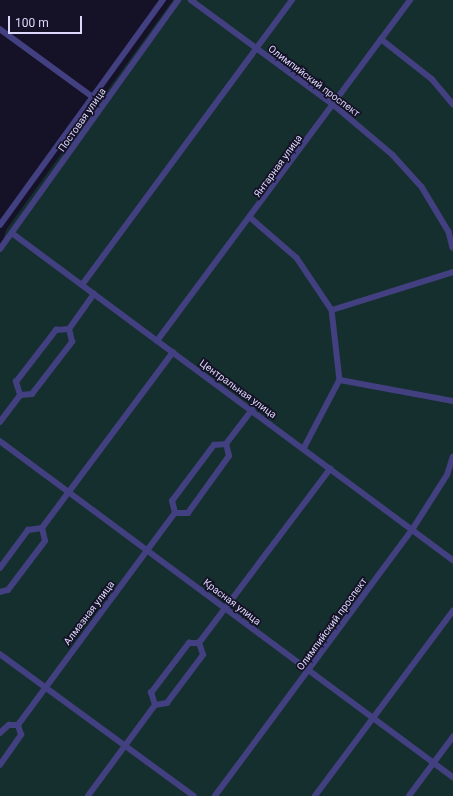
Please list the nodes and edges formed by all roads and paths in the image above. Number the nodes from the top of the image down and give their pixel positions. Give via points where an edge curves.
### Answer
1 (163, 0) edge
2 (178, 0) edge
3 (191, 0) edge
4 (292, 0) edge
5 (410, 0) edge
6 (0, 29) edge
7 (381, 39) junction
8 (256, 48) junction
9 (93, 97) junction
10 (453, 104) edge
11 (334, 105) junction
12 (251, 218) junction
13 (0, 225) edge
14 (12, 233) junction
15 (453, 248) edge
16 (0, 249) edge
17 (453, 272) edge
18 (82, 285) junction
19 (94, 294) junction
20 (332, 310) junction
21 (69, 329) junction
22 (157, 341) junction
23 (173, 352) junction
24 (340, 380) junction
25 (20, 395) junction
26 (453, 400) edge
27 (252, 410) junction
28 (0, 422) edge
29 (0, 441) edge
30 (226, 444) junction
31 (304, 449) junction
32 (453, 457) edge
33 (330, 469) junction
34 (70, 492) junction
35 (175, 513) junction
36 (42, 528) junction
37 (412, 530) junction
38 (148, 551) junction
39 (453, 560) edge
40 (0, 568) edge
41 (0, 592) edge
42 (226, 609) junction
43 (453, 611) edge
44 (199, 643) junction
45 (0, 654) edge
46 (309, 670) junction
47 (46, 687) junction
48 (155, 705) junction
49 (374, 718) junction
50 (18, 725) junction
51 (0, 733) edge
52 (453, 737) edge
53 (124, 745) junction
54 (434, 763) junction
55 (0, 765) edge
56 (453, 777) edge
57 (88, 796) edge
58 (194, 796) edge
59 (215, 796) edge
60 (315, 796) edge
61 (409, 796) edge

1 - 9 street, Постовая улица
2 - 14 street, Постовая улица
3 - 8 street, Олимпийский проспект
4 - 8 street
5 - 7 street, Янтарная улица
6 - 9 street
7 - 10 street via 432,79
7 - 11 street, Янтарная улица
8 - 11 street, Олимпийский проспект
8 - 18 street
9 - 13 street, Постовая улица
11 - 12 street, Янтарная улица
11 - 15 street, Олимпийский проспект via 393,155 422,187 449,232
12 - 20 street via 296,258
12 - 22 street, Янтарная улица
14 - 16 street, Постовая улица
14 - 18 street, Центральная улица
17 - 20 street
18 - 19 street, Центральная улица
19 - 21 street
19 - 22 street, Центральная улица
20 - 24 street
21 - 25 street via 72,342 68,348 32,394
21 - 25 street via 56,330 16,382
22 - 23 street, Центральная улица
23 - 27 street, Центральная улица
23 - 34 street
24 - 26 street
24 - 31 street
25 - 28 street
27 - 30 street
27 - 31 street, Центральная улица
29 - 34 street, Красная улица
30 - 35 street via 214,445 172,501
30 - 35 street via 229,456 188,513
31 - 33 street, Центральная улица
32 - 37 street, Олимпийский проспект via 447,475
33 - 37 street, Центральная улица
33 - 42 street
34 - 36 street
34 - 38 street, Красная улица
35 - 38 street, Алмазная улица
36 - 40 street via 28,530
36 - 41 street via 45,541 8,590
37 - 39 street, Центральная улица
37 - 46 street, Олимпийский проспект
38 - 42 street, Красная улица
38 - 47 street, Алмазная улица
42 - 44 street
42 - 46 street, Красная улица
43 - 49 street
44 - 48 street via 203,655 167,704
44 - 48 street via 189,643 151,692
45 - 47 street
46 - 49 street, Красная улица
46 - 59 street, Олимпийский проспект
47 - 50 street, Алмазная улица
47 - 53 street
48 - 53 street
49 - 54 street, Красная улица
49 - 60 street
50 - 51 street via 9,725
50 - 55 street via 22,735
52 - 54 street
53 - 57 street
53 - 58 street
54 - 56 street, Красная улица
54 - 61 street

